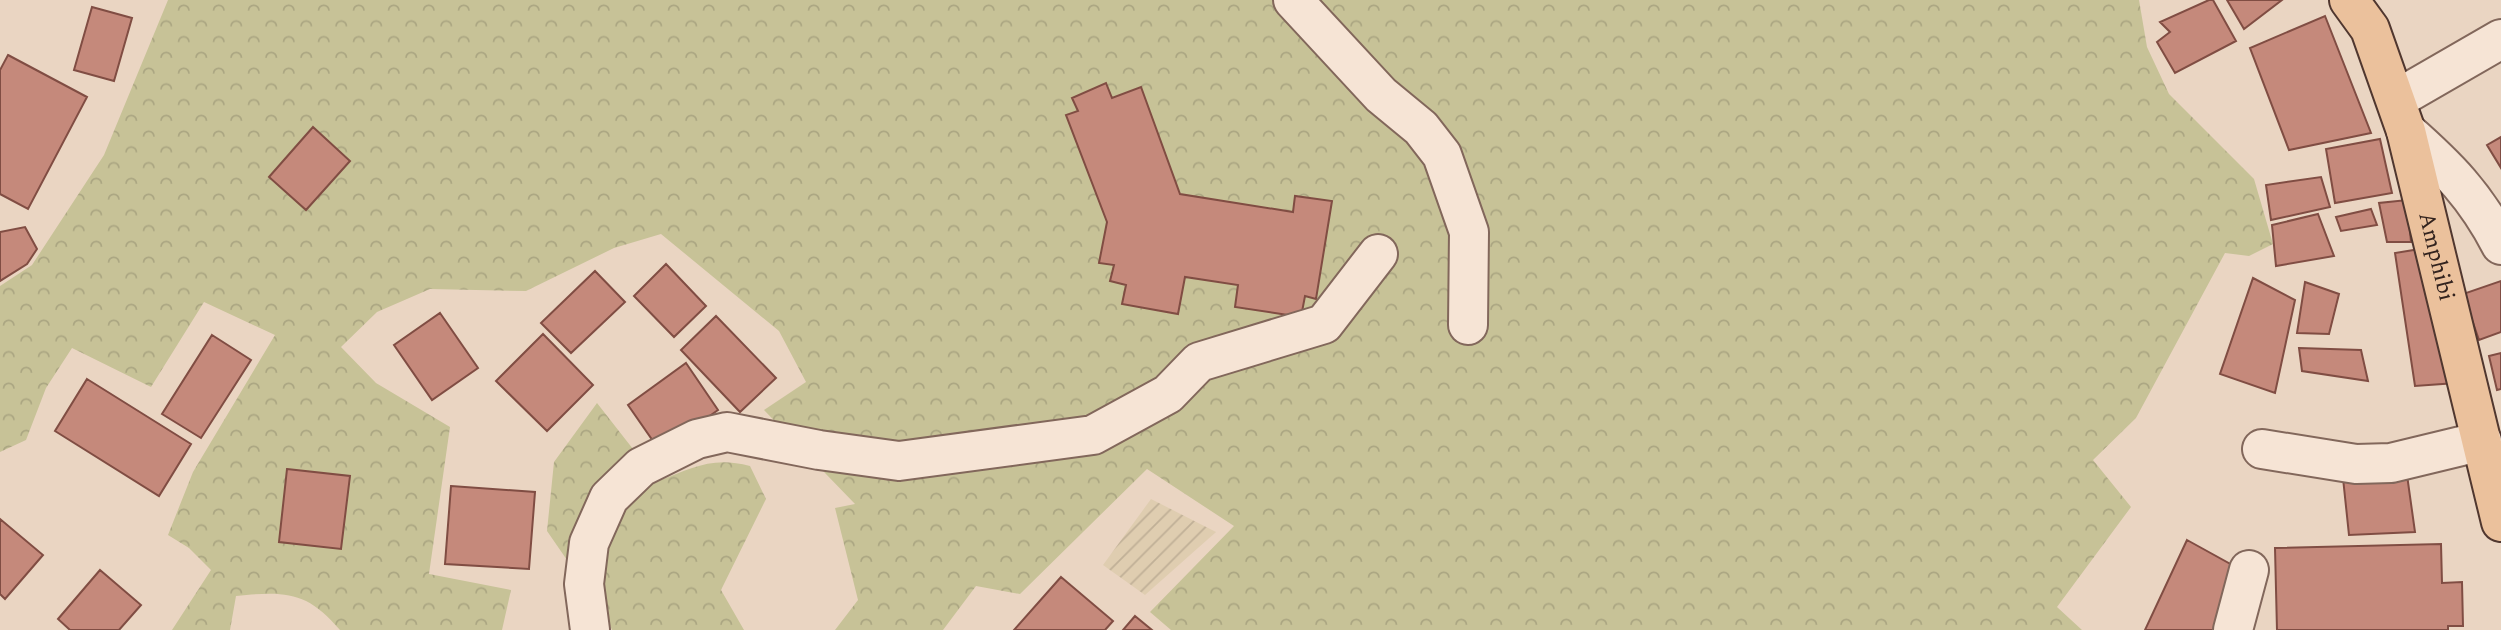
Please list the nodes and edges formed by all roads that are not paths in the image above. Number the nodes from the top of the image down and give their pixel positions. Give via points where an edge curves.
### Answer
1 (1293, 0) edge
2 (2349, 0) edge
3 (2501, 39) edge
4 (2402, 115) junction
5 (2501, 245) edge
6 (1378, 254) dead end
7 (1468, 324) dead end
8 (2482, 440) junction
9 (2262, 449) dead end
10 (2501, 522) edge
11 (2249, 570) dead end
12 (590, 630) edge
13 (2233, 630) edge

1 - 7 street via 1381,94 1421,128 1442,155 1469,232
2 - 4 main road, Amphibi via 2370,29
3 - 4 street
4 - 5 street via 2456,176
4 - 8 main road, Amphibi
6 - 12 street via 1324,324 1199,362 1168,394 1093,435 899,461 727,432 697,439 641,467 609,498 589,543 584,584
8 - 9 street via 2391,463 2356,464
8 - 10 main road, Amphibi
11 - 13 street

